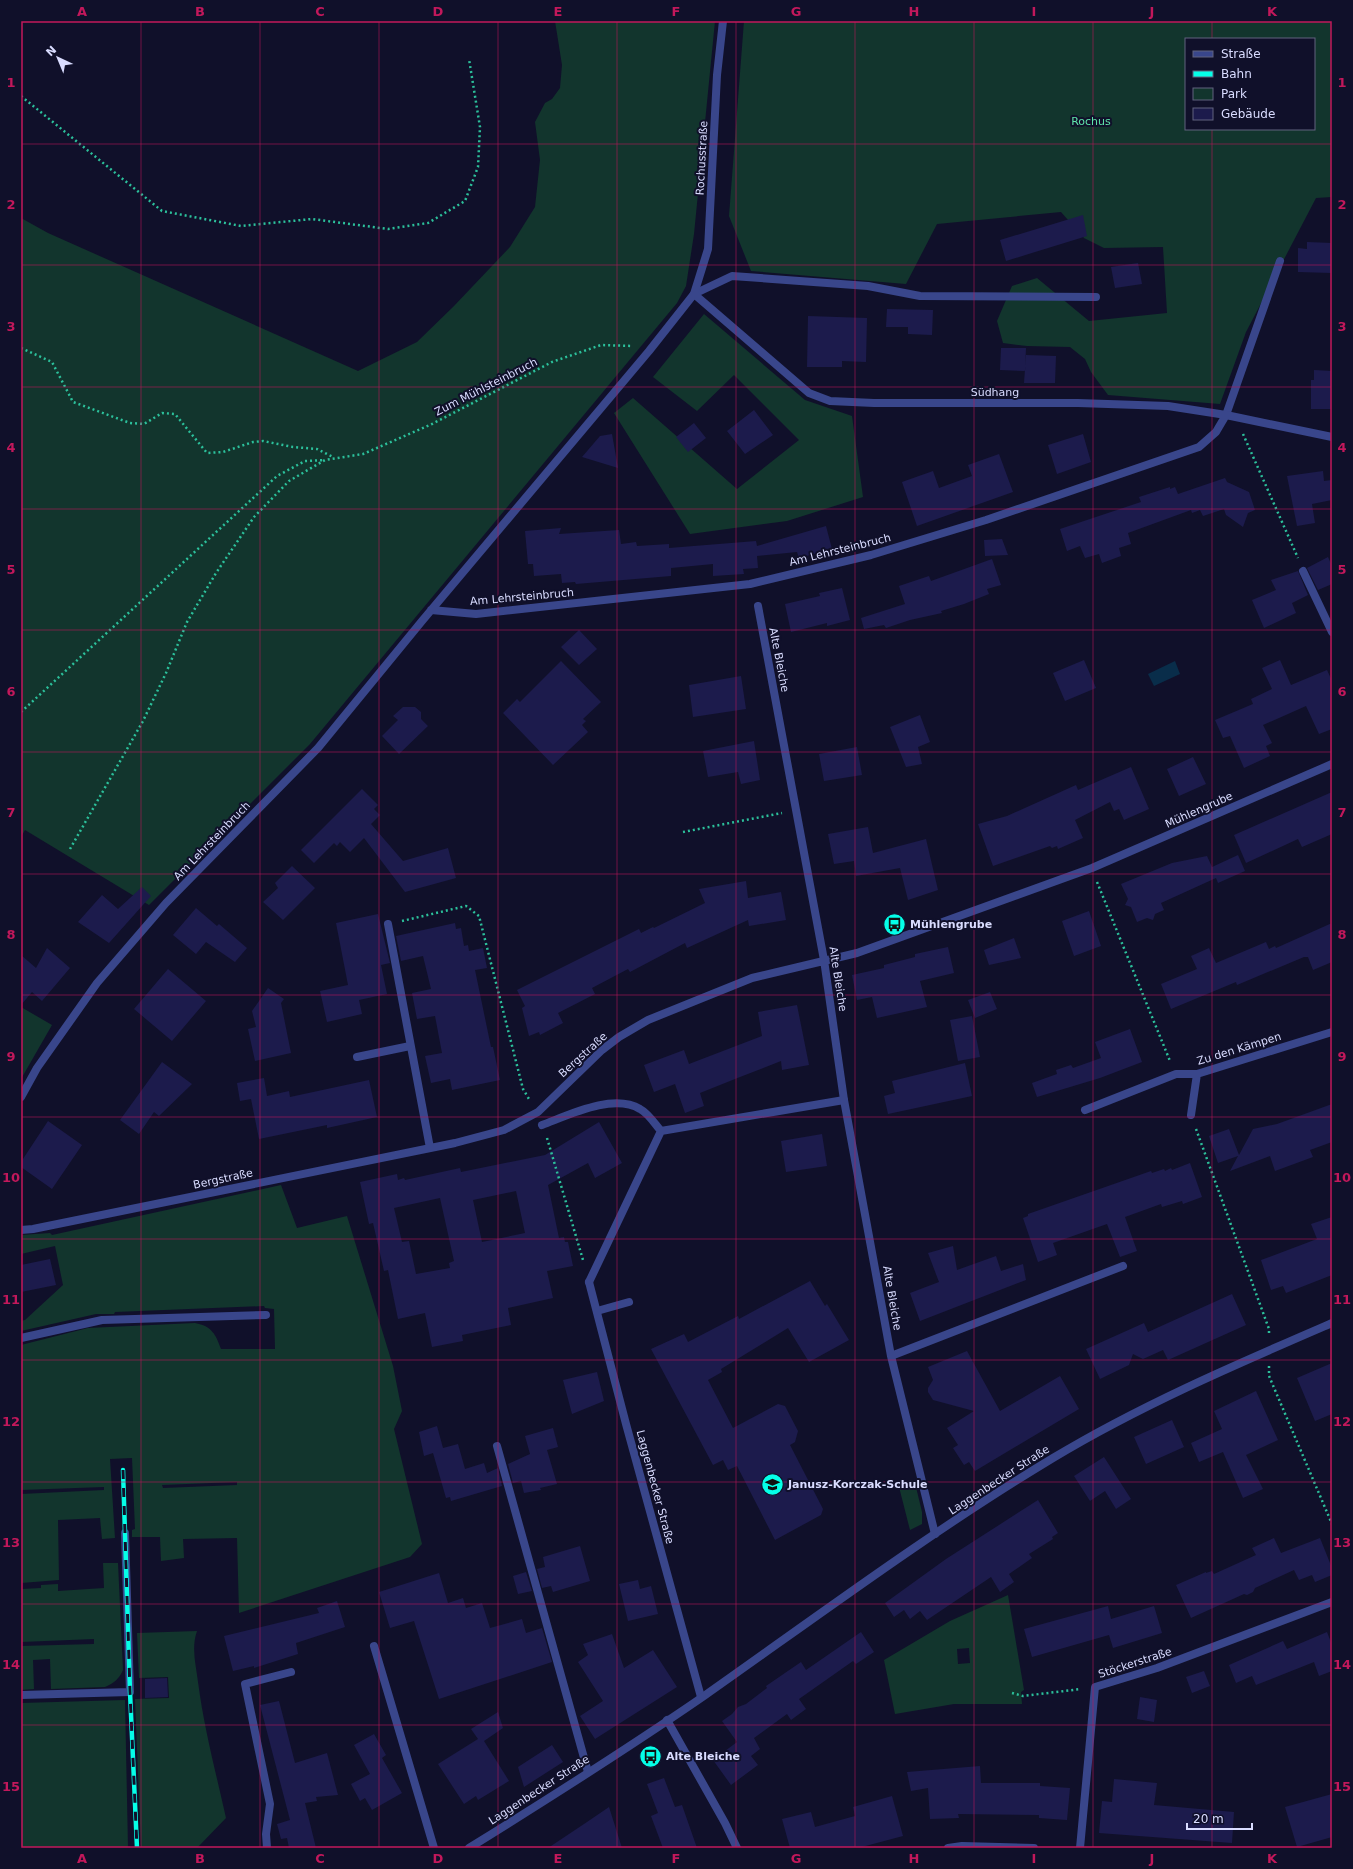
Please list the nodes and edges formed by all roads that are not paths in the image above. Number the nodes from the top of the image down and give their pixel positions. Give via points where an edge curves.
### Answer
1 (723, 21) edge
2 (1280, 260) dead end
3 (694, 294) junction
4 (1096, 297) dead end
5 (1226, 415) junction
6 (1332, 437) edge
7 (1304, 571) road end
8 (758, 606) dead end
9 (431, 610) junction
10 (1332, 632) edge
11 (1332, 764) edge
12 (388, 924) road end
13 (824, 960) junction
14 (1332, 1032) edge
15 (410, 1046) junction
16 (357, 1057) dead end
17 (1197, 1074) junction
18 (21, 1097) edge
19 (844, 1100) junction
20 (1085, 1110) dead end
21 (1191, 1115) road end
22 (542, 1125) road end
23 (661, 1131) junction
24 (430, 1148) junction
25 (21, 1230) edge
26 (1123, 1266) dead end
27 (629, 1302) dead end
28 (597, 1311) junction
29 (266, 1315) dead end
30 (1332, 1323) edge
31 (21, 1338) edge
32 (891, 1356) junction
33 (497, 1446) dead end
34 (125, 1532) dead end
35 (935, 1534) junction
36 (1332, 1602) edge
37 (374, 1646) dead end
38 (291, 1672) dead end
39 (21, 1695) edge
40 (701, 1697) junction
41 (667, 1720) junction
42 (588, 1772) junction
43 (471, 1847) edge
44 (267, 1848) edge
45 (434, 1848) edge
46 (737, 1848) edge
47 (948, 1848) edge
48 (1034, 1848) edge
49 (1080, 1848) edge

1 - 3 street, Rochusstraße via 717,75 708,249
2 - 5 street, Am Lehrsteinbruch
3 - 4 street via 732,276 868,286 920,296
3 - 5 street, Südhang via 809,393 830,401 1168,406
3 - 9 street, Am Lehrsteinbruch
5 - 6 street, Südhang
5 - 9 street, Am Lehrsteinbruch via 1216,432 1198,447 986,520 871,555 750,584 476,614
7 - 10 street
8 - 13 street, Alte Bleiche
9 - 18 street, Am Lehrsteinbruch via 318,748 166,903 97,983
11 - 13 street, Mühlengrube via 1092,868 857,953
12 - 15 street
13 - 19 street, Alte Bleiche
13 - 24 street, Bergstraße via 752,978 640,1024 602,1050 538,1112 504,1130
14 - 17 street, Zu den Kämpen
15 - 16 street
15 - 24 street
17 - 20 street, Zu den Kämpen via 1176,1074
17 - 21 street
19 - 23 street
19 - 32 street, Alte Bleiche
22 - 23 street via 608,1103 629,1103 642,1109
23 - 28 street, Laggenbecker Straße via 589,1282
24 - 25 street, Bergstraße
26 - 32 street
27 - 28 street
28 - 40 street, Laggenbecker Straße
29 - 31 street via 102,1320
30 - 35 street, Laggenbecker Straße via 1112,1424 1053,1458
32 - 35 street, Alte Bleiche
33 - 42 street
34 - 39 street via 130,1692
35 - 40 street, Laggenbecker Straße
36 - 49 street, Stöckerstraße via 1157,1668 1095,1687
37 - 45 street
38 - 44 street via 245,1684 270,1804
40 - 41 street, Laggenbecker Straße
41 - 42 street, Laggenbecker Straße
41 - 46 street via 726,1823
42 - 43 street, Laggenbecker Straße
47 - 48 street

